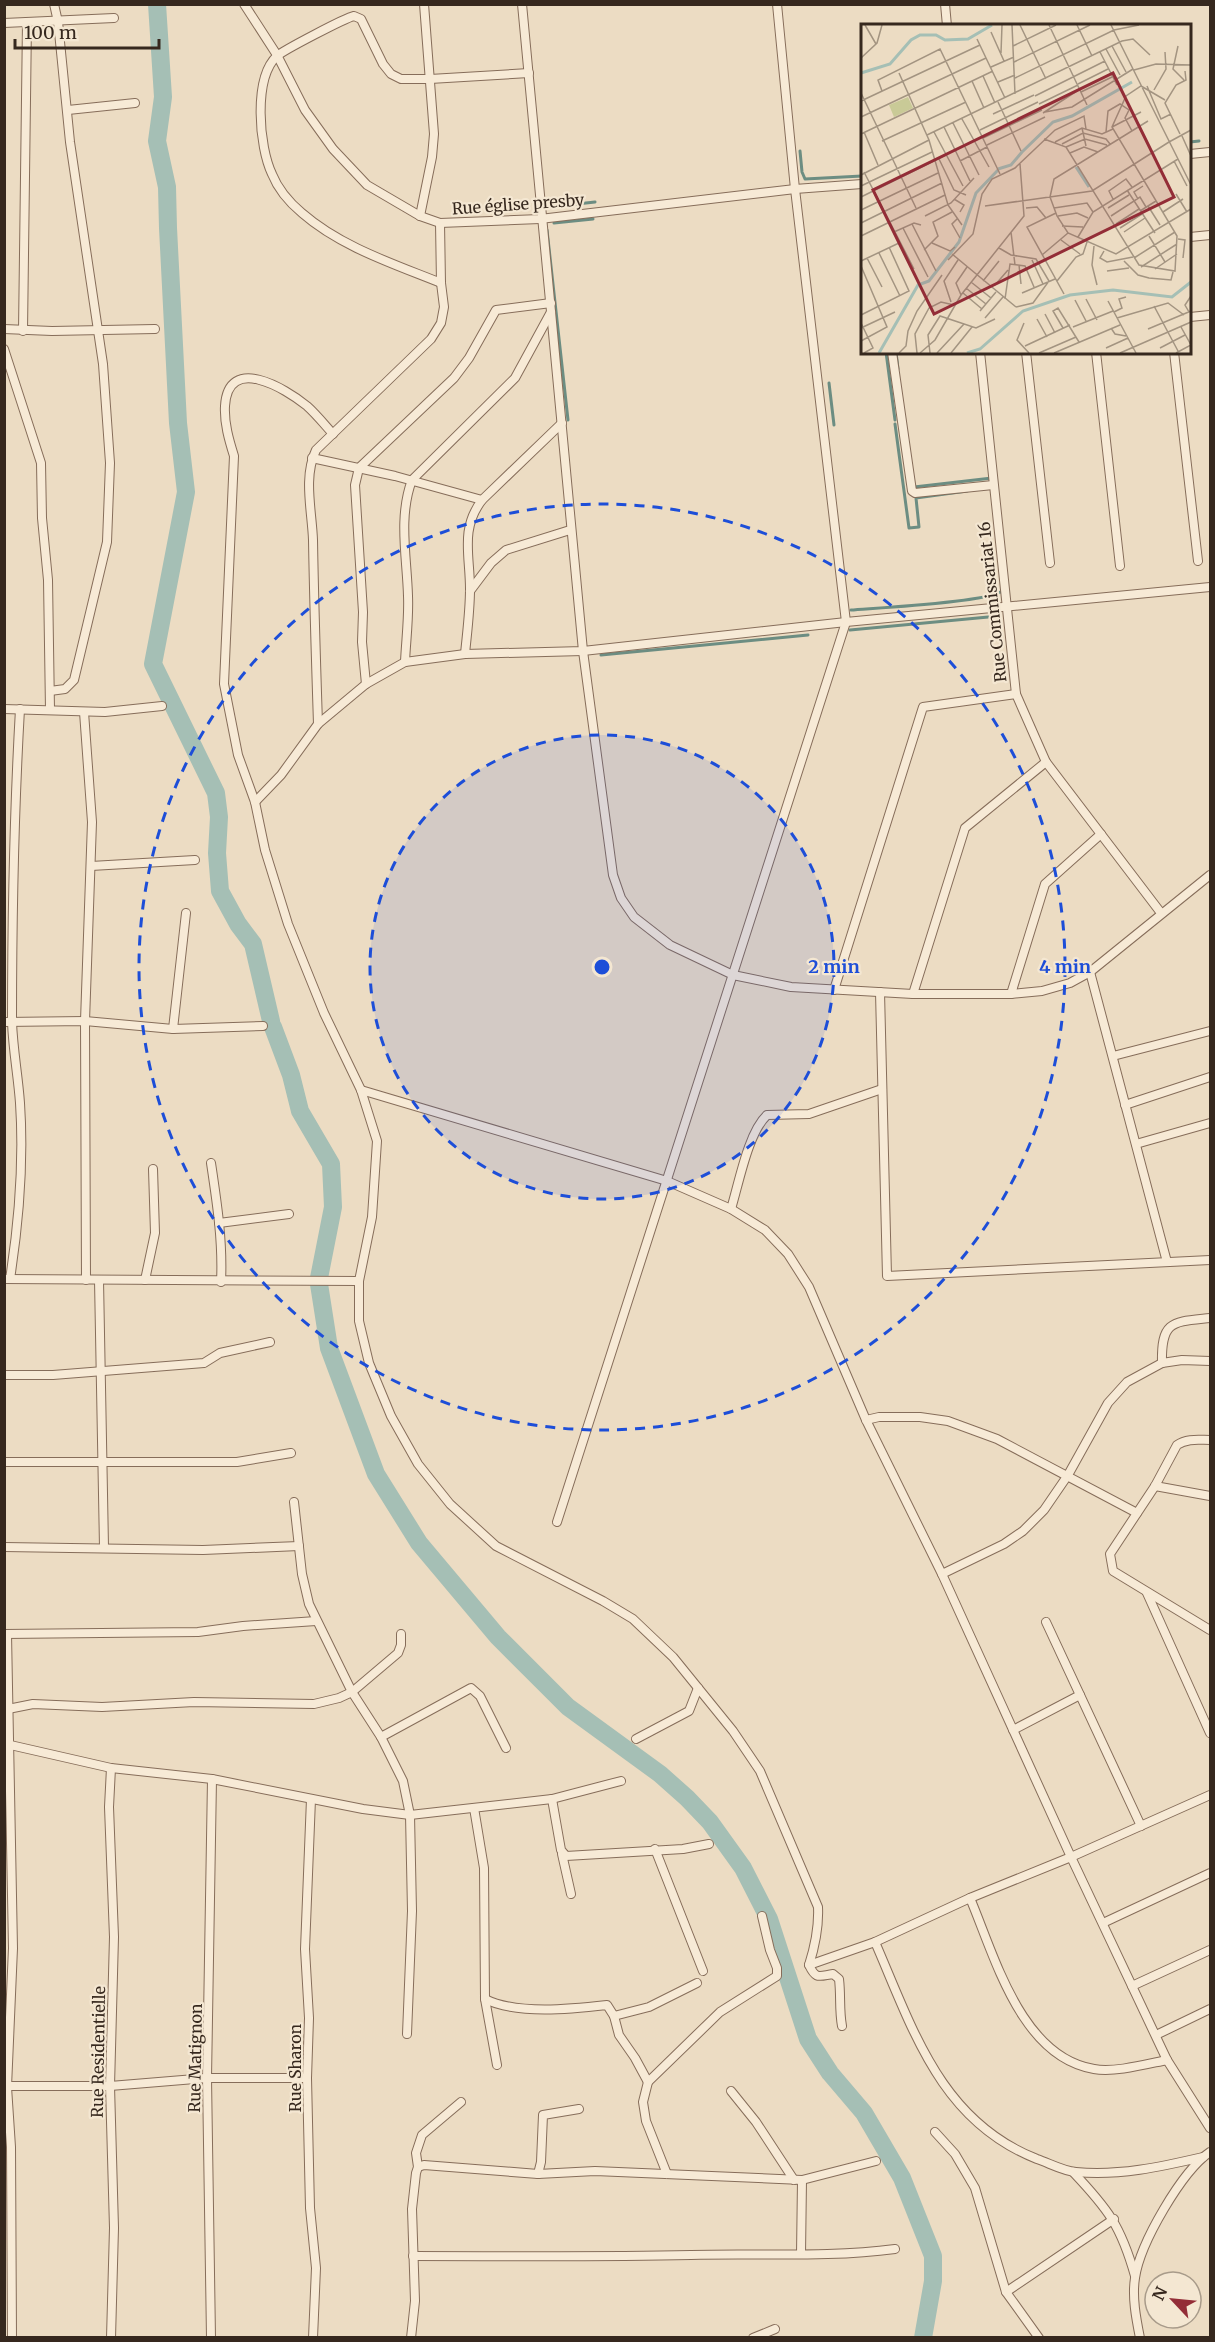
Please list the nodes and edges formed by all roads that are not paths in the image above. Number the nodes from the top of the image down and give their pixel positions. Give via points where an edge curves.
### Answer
1 (54, 4) edge
2 (244, 4) edge
3 (424, 4) edge
4 (522, 4) edge
5 (777, 4) edge
6 (945, 4) edge
7 (114, 18) dead end
8 (27, 22) junction
9 (58, 22) junction
10 (4, 23) edge
11 (948, 24) edge
12 (277, 56) junction
13 (528, 73) junction
14 (430, 79) junction
15 (135, 103) dead end
16 (68, 110) junction
17 (1210, 152) edge
18 (1191, 154) edge
19 (861, 184) edge
20 (795, 189) junction
21 (420, 216) junction
22 (540, 219) junction
23 (440, 223) junction
24 (1210, 235) edge
25 (1191, 237) edge
26 (441, 283) junction
27 (551, 307) junction
28 (1210, 315) edge
29 (1191, 317) edge
30 (4, 329) edge
31 (97, 329) junction
32 (155, 329) dead end
33 (23, 331) junction
34 (4, 349) edge
35 (892, 354) edge
36 (980, 354) edge
37 (1026, 354) edge
38 (1096, 354) edge
39 (1174, 354) edge
40 (562, 423) junction
41 (333, 434) junction
42 (312, 458) junction
43 (359, 468) junction
44 (412, 480) junction
45 (993, 485) junction
46 (482, 500) junction
47 (570, 530) junction
48 (1198, 561) dead end
49 (1050, 563) dead end
50 (1120, 566) dead end
51 (1210, 587) edge
52 (470, 591) junction
53 (1005, 607) junction
54 (846, 622) junction
55 (583, 651) junction
56 (465, 654) junction
57 (405, 662) junction
58 (366, 684) junction
59 (50, 691) junction
60 (1016, 694) junction
61 (162, 706) dead end
62 (4, 709) edge
63 (20, 709) junction
64 (50, 710) junction
65 (84, 712) junction
66 (318, 724) junction
67 (1046, 762) junction
68 (255, 802) junction
69 (1101, 834) junction
70 (195, 860) dead end
71 (91, 866) junction
72 (1210, 875) edge
73 (186, 913) dead end
74 (1161, 913) junction
75 (1090, 972) junction
76 (733, 975) junction
77 (834, 990) junction
78 (880, 992) junction
79 (913, 994) junction
80 (1011, 994) junction
81 (85, 1021) junction
82 (8, 1022) edge
83 (263, 1026) dead end
84 (173, 1029) junction
85 (1210, 1031) edge
86 (1113, 1056) junction
87 (1210, 1077) edge
88 (882, 1089) junction
89 (361, 1090) junction
90 (1125, 1105) junction
91 (1210, 1122) edge
92 (1136, 1144) junction
93 (211, 1163) dead end
94 (153, 1169) dead end
95 (667, 1181) junction
96 (731, 1209) junction
97 (289, 1214) dead end
98 (219, 1223) junction
99 (1210, 1260) edge
100 (1167, 1262) junction
101 (7, 1280) edge
102 (86, 1280) junction
103 (99, 1280) junction
104 (145, 1280) junction
105 (358, 1281) junction
106 (221, 1282) junction
107 (1210, 1318) edge
108 (270, 1342) dead end
109 (1210, 1361) edge
110 (1162, 1363) junction
111 (100, 1371) junction
112 (4, 1375) edge
113 (866, 1420) junction
114 (1210, 1440) edge
115 (291, 1453) dead end
116 (4, 1461) edge
117 (103, 1462) junction
118 (1068, 1475) junction
119 (1155, 1486) junction
120 (1210, 1496) edge
121 (294, 1502) dead end
122 (1137, 1513) junction
123 (557, 1522) dead end
124 (4, 1546) edge
125 (299, 1546) junction
126 (104, 1547) junction
127 (942, 1574) junction
128 (1146, 1592) junction
129 (316, 1621) junction
130 (1046, 1622) dead end
131 (1210, 1630) edge
132 (6, 1634) edge
133 (401, 1634) dead end
134 (698, 1688) junction
135 (352, 1692) junction
136 (1080, 1695) junction
137 (8, 1709) junction
138 (1013, 1730) junction
139 (1210, 1733) edge
140 (381, 1737) junction
141 (636, 1739) dead end
142 (6, 1744) edge
143 (506, 1748) dead end
144 (111, 1768) junction
145 (212, 1779) junction
146 (621, 1781) dead end
147 (1210, 1795) edge
148 (311, 1799) junction
149 (552, 1799) junction
150 (474, 1809) junction
151 (410, 1815) junction
152 (1141, 1826) junction
153 (709, 1844) dead end
154 (655, 1849) junction
155 (562, 1854) junction
156 (1071, 1857) junction
157 (1210, 1873) edge
158 (571, 1894) dead end
159 (970, 1898) junction
160 (762, 1916) dead end
161 (1102, 1923) junction
162 (875, 1942) junction
163 (1210, 1950) edge
164 (809, 1965) junction
165 (703, 1971) dead end
166 (697, 1983) dead end
167 (1132, 1986) junction
168 (485, 1999) junction
169 (1210, 2010) edge
170 (614, 2016) junction
171 (842, 2026) dead end
172 (407, 2034) dead end
173 (1156, 2036) junction
174 (1167, 2060) junction
175 (497, 2065) dead end
176 (207, 2078) junction
177 (307, 2078) junction
178 (648, 2082) junction
179 (6, 2086) edge
180 (110, 2086) junction
181 (731, 2091) dead end
182 (461, 2102) dead end
183 (579, 2109) dead end
184 (1210, 2128) edge
185 (935, 2132) dead end
186 (1210, 2152) edge
187 (1203, 2157) junction
188 (876, 2161) dead end
189 (418, 2167) junction
190 (1073, 2172) junction
191 (538, 2174) junction
192 (667, 2174) junction
193 (798, 2180) junction
194 (1114, 2219) junction
195 (896, 2249) dead end
196 (801, 2254) junction
197 (413, 2256) junction
198 (1135, 2277) junction
199 (1006, 2292) junction
200 (776, 2329) dead end
201 (12, 2337) edge
202 (111, 2337) edge
203 (211, 2337) edge
204 (313, 2337) edge
205 (411, 2337) edge
206 (753, 2337) edge
207 (1039, 2337) edge
208 (1140, 2337) edge

1 - 9 street
2 - 12 street, Rue église presby
3 - 14 street
4 - 13 street
5 - 20 street
6 - 11 street
7 - 9 street
8 - 9 street
8 - 10 street
8 - 33 street
9 - 16 street
12 - 14 street via 354,16 361,19 391,74 401,79
12 - 21 street, Rue église presby via 305,110 333,148 367,185
12 - 26 street via 261,92 262,135 270,172 278,188 302,213 338,239
13 - 14 street
13 - 22 street
14 - 21 street via 433,146
15 - 16 street
16 - 31 street
17 - 18 street
19 - 20 street, Rue église presby
20 - 22 street, Rue église presby
20 - 54 street
21 - 23 street, Rue église presby
22 - 23 street, Rue église presby
22 - 27 street
23 - 26 street
24 - 25 street
26 - 41 street via 444,307 441,323 431,339
27 - 40 street
27 - 43 street via 496,310 454,378
27 - 44 street via 515,378
28 - 29 street
30 - 33 street
31 - 32 street
31 - 33 street
31 - 59 street via 110,463 107,542 74,681 65,689
34 - 59 street via 41,463
35 - 45 street via 912,491
36 - 45 street, Rue Commissariat 16
37 - 49 street
38 - 50 street
39 - 48 street
40 - 46 street
40 - 47 street
41 - 42 street
41 - 68 street via 308,407 285,390 255,378 241,378 226,395 226,428 234,456 225,684 238,755
42 - 43 street
42 - 66 street via 309,475
43 - 44 street
43 - 58 street via 355,485
44 - 46 street
44 - 57 street via 405,511
45 - 53 street, Rue Commissariat 16
46 - 52 street via 468,526
47 - 52 street via 506,549
47 - 55 street
51 - 53 street
52 - 56 street
53 - 54 street
53 - 60 street, Rue Commissariat 16
54 - 55 street
54 - 76 street
55 - 56 street
55 - 76 street via 613,875 621,898 634,917 670,945
56 - 57 street
57 - 58 street
58 - 66 street
59 - 64 street
60 - 67 street, Rue Commissariat 16
60 - 77 street via 923,707
61 - 65 street
62 - 63 street
63 - 64 street
63 - 82 street
64 - 65 street
65 - 71 street
66 - 68 street
67 - 69 street, Rue Commissariat 16
67 - 79 street via 965,828
68 - 89 street via 288,924 324,1014
69 - 74 street, Rue Commissariat 16
69 - 80 street via 1045,884
70 - 71 street
71 - 81 street
72 - 74 street
73 - 84 street
74 - 75 street
75 - 80 street via 1042,991
75 - 86 street
76 - 77 street via 791,987
76 - 95 street
77 - 78 street
78 - 79 street
78 - 88 street
79 - 80 street
81 - 82 street
81 - 84 street
81 - 102 street
82 - 101 street via 20,1105 21,1194
83 - 84 street
85 - 86 street
86 - 90 street
87 - 90 street
88 - 96 street via 809,1114 767,1115 749,1149
88 - 100 street via 887,1276
89 - 95 street
89 - 105 street via 377,1141 372,1217
90 - 92 street
91 - 92 street
92 - 100 street
93 - 98 street
94 - 104 street via 155,1233
95 - 96 street
95 - 123 street
96 - 113 street via 765,1230 788,1254 809,1287
97 - 98 street
98 - 106 street
99 - 100 street
101 - 102 street
102 - 103 street
103 - 104 street
103 - 111 street
104 - 106 street
105 - 106 street
105 - 134 street via 359,1321 373,1373 418,1464 450,1504 496,1546 633,1619
107 - 110 street via 1171,1325
108 - 111 street via 220,1353 204,1363
109 - 110 street
110 - 118 street via 1127,1382 1108,1403
111 - 112 street
111 - 117 street
113 - 118 street via 920,1417 948,1421 997,1438
113 - 127 street
114 - 119 street via 1177,1445
115 - 117 street via 237,1462
116 - 117 street
117 - 126 street
118 - 122 street
118 - 127 street via 1044,1510 1023,1531
119 - 120 street
119 - 122 street
121 - 125 street
122 - 128 street via 1110,1554 1110,1563 1113,1571
124 - 126 street
125 - 126 street via 203,1550
125 - 129 street
127 - 138 street
128 - 131 street
128 - 139 street
129 - 132 street via 198,1632
129 - 135 street
130 - 136 street
132 - 137 street
133 - 135 street via 398,1653
134 - 141 street via 689,1711
134 - 164 street via 760,1771 807,1879 818,1907 815,1947
135 - 137 street via 314,1704 33,1704
135 - 140 street
136 - 138 street
136 - 152 street
137 - 142 street
138 - 156 street
140 - 143 street via 471,1688 480,1696
140 - 151 street via 403,1781
142 - 144 street
142 - 179 street via 13,1948
144 - 145 street
144 - 180 street, Rue Residentielle via 114,1937
145 - 148 street
145 - 176 street, Rue Matignon
146 - 149 street
147 - 152 street
148 - 151 street
148 - 177 street, Rue Sharon via 305,1949
149 - 150 street
149 - 155 street
150 - 151 street
150 - 168 street via 484,1868
151 - 172 street via 412,1911
152 - 156 street
153 - 154 street
154 - 155 street
154 - 165 street
155 - 158 street
156 - 159 street
156 - 161 street
157 - 161 street
159 - 162 street
159 - 174 street via 1015,2006 1051,2050 1073,2064 1096,2070
160 - 178 street via 777,1976 720,2012
161 - 167 street
162 - 164 street
162 - 190 street via 924,2056 969,2116 1022,2153
163 - 167 street
164 - 171 street via 814,1975 833,1974 839,1978
166 - 170 street via 649,2007
167 - 173 street
168 - 170 street via 528,2008 607,2005
168 - 175 street
169 - 173 street
170 - 178 street via 619,2035
173 - 174 street
174 - 184 street
176 - 177 street
176 - 180 street
176 - 203 street, Rue Matignon
177 - 204 street, Rue Sharon via 310,2208 316,2268
178 - 192 street via 643,2102 646,2121
179 - 180 street
179 - 201 street via 11,2147
180 - 202 street, Rue Residentielle via 114,2228
181 - 193 street
182 - 189 street via 422,2135 416,2153
183 - 191 street via 543,2115
185 - 199 street via 955,2154 975,2188
186 - 187 street
187 - 190 street via 1153,2169
187 - 198 street via 1158,2219
188 - 193 street
189 - 191 street
189 - 197 street via 412,2209
190 - 194 street
191 - 192 street
192 - 193 street
193 - 196 street
194 - 198 street
194 - 199 street
195 - 196 street
196 - 197 street
197 - 205 street via 415,2301
198 - 208 street via 1135,2316
199 - 207 street
200 - 206 street

